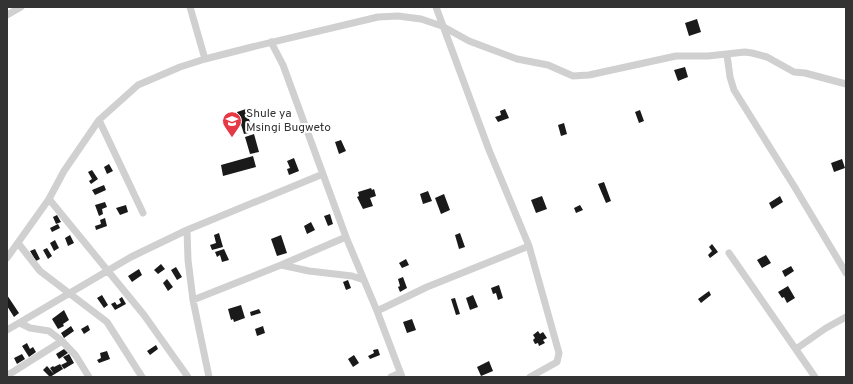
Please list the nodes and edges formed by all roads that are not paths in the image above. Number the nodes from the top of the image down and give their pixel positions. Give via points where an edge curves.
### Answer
1 (21, 7) edge
2 (190, 7) edge
3 (436, 7) edge
4 (7, 15) edge
5 (442, 26) junction
6 (271, 42) junction
7 (727, 55) junction
8 (205, 60) junction
9 (846, 84) edge
10 (99, 120) junction
11 (323, 174) junction
12 (49, 199) junction
13 (143, 214) dead end
14 (187, 230) junction
15 (346, 237) junction
16 (18, 243) junction
17 (529, 246) junction
18 (729, 253) dead end
19 (7, 258) edge
20 (281, 265) junction
21 (108, 270) junction
22 (846, 273) edge
23 (364, 280) junction
24 (70, 293) junction
25 (193, 300) junction
26 (377, 311) junction
27 (846, 317) edge
28 (20, 323) junction
29 (7, 330) edge
30 (62, 341) junction
31 (796, 349) junction
32 (8, 375) edge
33 (401, 375) edge
34 (89, 377) edge
35 (142, 377) edge
36 (188, 377) edge
37 (209, 377) edge
38 (391, 377) edge
39 (530, 377) edge
40 (815, 377) edge

1 - 4 street
2 - 8 street
3 - 5 street
5 - 6 street via 415,18 387,16
5 - 7 street via 469,41 524,61 548,65 573,76 589,75 676,56
5 - 17 street
6 - 8 street
6 - 11 street
7 - 9 street via 752,53 767,57 791,70
7 - 22 street via 734,90
8 - 10 street via 143,82
10 - 12 street via 64,171
10 - 13 street
11 - 14 street
11 - 15 street
12 - 16 street
12 - 21 street
14 - 21 street
14 - 25 street
15 - 20 street
15 - 23 street
16 - 19 street
16 - 24 street via 40,271
17 - 26 street via 427,287
17 - 39 street via 559,354 557,362
18 - 31 street
20 - 23 street
20 - 25 street
21 - 24 street
21 - 36 street
23 - 26 street
24 - 28 street
24 - 35 street via 110,326
25 - 37 street
26 - 33 street
27 - 31 street
28 - 29 street
28 - 30 street via 30,328 49,331
30 - 32 street
30 - 34 street via 76,356
31 - 40 street
33 - 38 street

